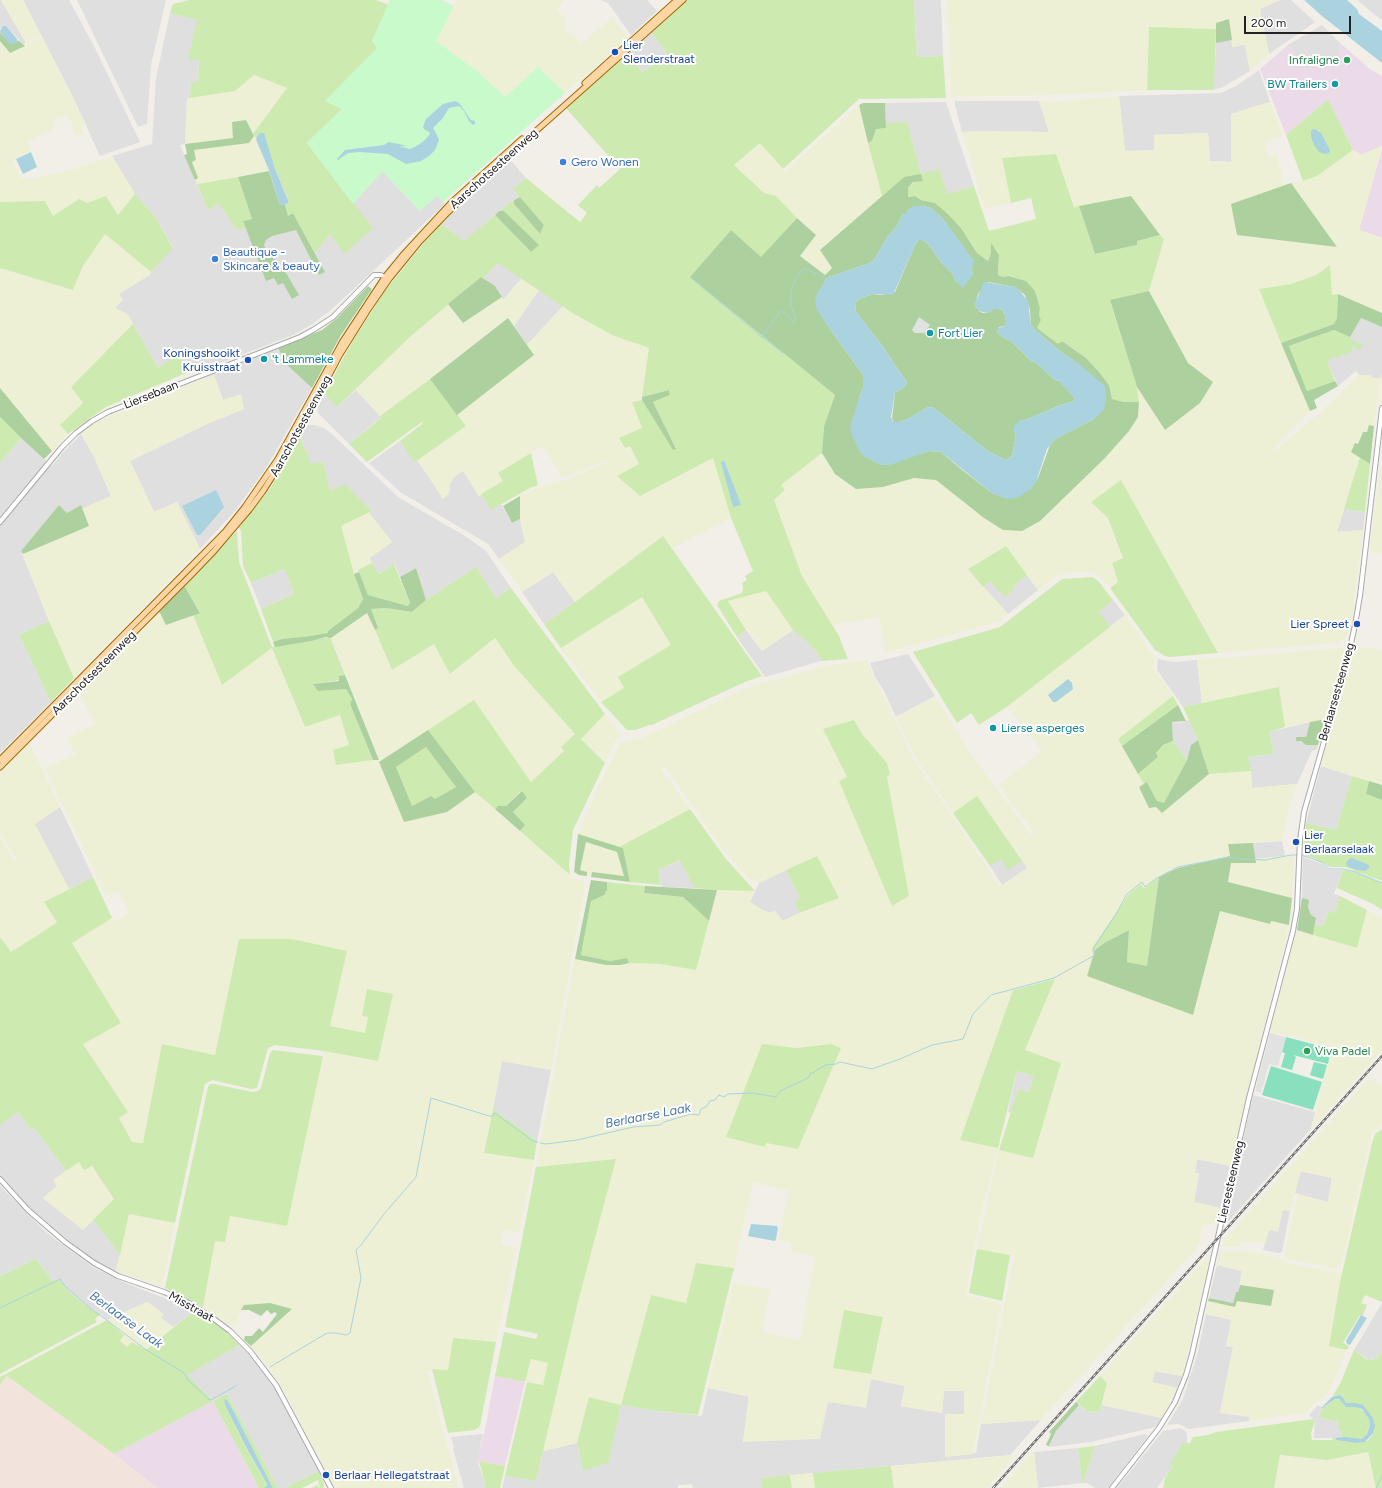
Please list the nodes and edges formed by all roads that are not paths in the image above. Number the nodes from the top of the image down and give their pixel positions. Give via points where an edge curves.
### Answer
1 (677, 0) edge
2 (683, 0) edge
3 (408, 252) junction
4 (387, 278) junction
5 (1382, 408) edge
6 (0, 522) edge
7 (0, 760) edge
8 (0, 767) edge
9 (1299, 855) joint
10 (0, 1179) edge
11 (331, 1488) edge
12 (1112, 1488) edge

1 - 3 main road, Aarschotsesteenweg via 471,183 435,218
2 - 3 main road, Aarschotsesteenweg via 509,155
3 - 4 main road, Aarschotsesteenweg
4 - 6 street, Liersebaan via 374,275 333,317 300,337 108,412 92,421 62,447
4 - 7 main road, Aarschotsesteenweg via 343,341 278,459 241,512 209,550
4 - 8 main road, Aarschotsesteenweg via 339,356 291,447 249,510 214,551
5 - 9 street, Berlaarsesteenweg via 1355,624 1304,812
9 - 12 street, Liersesteenweg via 1298,899 1293,931 1249,1098 1188,1370 1175,1402 1159,1428
10 - 11 street, Misstraat via 28,1210 94,1263 118,1276 189,1303 230,1331 250,1351 276,1385

